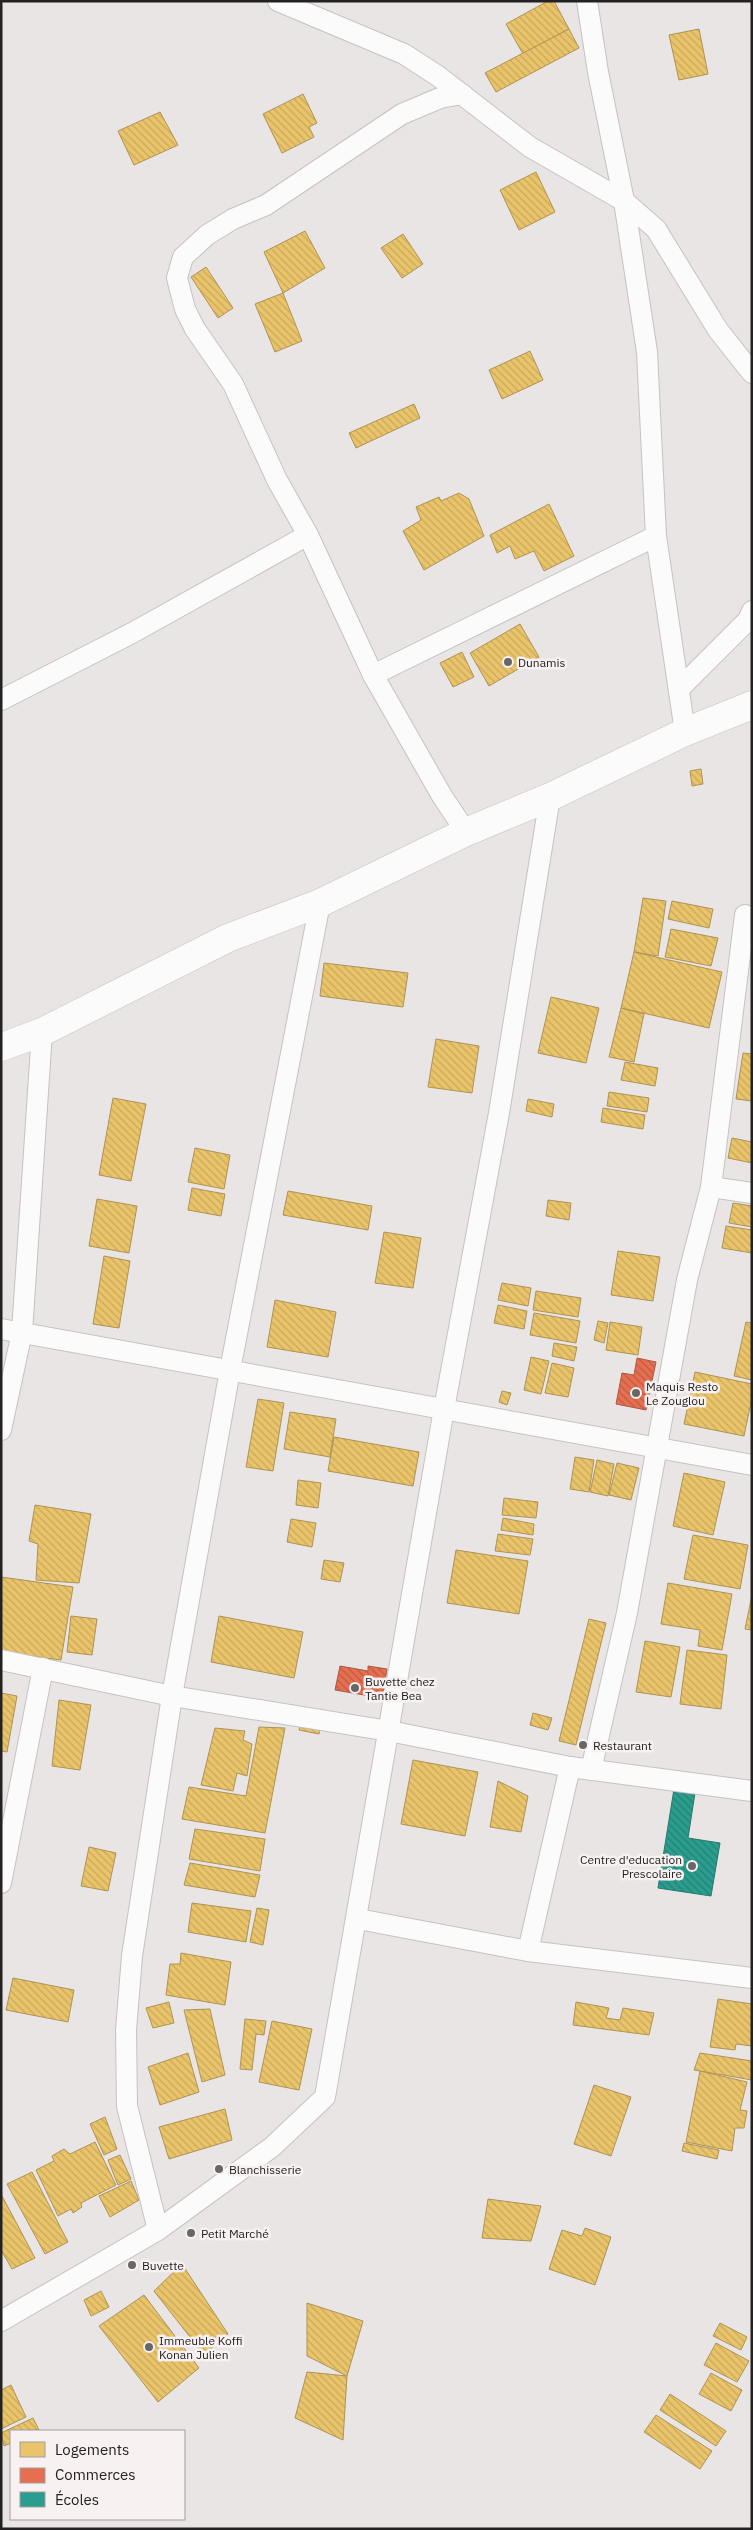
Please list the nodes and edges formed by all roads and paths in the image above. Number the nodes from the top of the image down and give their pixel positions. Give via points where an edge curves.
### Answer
1 (278, 1) edge
2 (587, 1) edge
3 (462, 94) junction
4 (624, 201) junction
5 (752, 373) edge
6 (308, 535) junction
7 (656, 536) junction
8 (752, 611) edge
9 (373, 675) junction
10 (679, 689) junction
11 (1, 700) edge
12 (752, 705) edge
13 (685, 732) junction
14 (550, 797) junction
15 (466, 832) junction
16 (320, 904) junction
17 (745, 916) dead end
18 (42, 1032) junction
19 (1, 1046) edge
20 (711, 1186) junction
21 (752, 1193) edge
22 (1, 1329) edge
23 (22, 1332) junction
24 (230, 1370) junction
25 (444, 1409) junction
26 (1, 1430) edge
27 (656, 1447) junction
28 (752, 1464) edge
29 (1, 1660) edge
30 (44, 1668) junction
31 (172, 1696) junction
32 (389, 1731) junction
33 (570, 1768) junction
34 (591, 1770) junction
35 (752, 1791) edge
36 (1, 1883) edge
37 (358, 1919) junction
38 (528, 1951) junction
39 (752, 1978) edge
40 (158, 2230) junction
41 (1, 2321) edge

1 - 3 street via 404,54
2 - 4 street
3 - 4 street via 530,147
3 - 6 street via 440,98 402,114 266,205 207,235 183,257 177,278 185,309 233,384 277,480
4 - 5 street via 656,229 718,330
4 - 7 street via 647,352
6 - 9 street
6 - 11 street via 140,629
7 - 9 street
7 - 10 street
8 - 10 street via 748,620
9 - 15 street
10 - 13 street
12 - 13 street
13 - 14 street
14 - 15 street
14 - 25 street via 499,1113
15 - 16 street
16 - 18 street via 228,938
16 - 24 street
17 - 20 street
18 - 19 street
18 - 23 street
20 - 21 street
20 - 27 street via 687,1280
22 - 23 street
23 - 24 street
23 - 26 street
24 - 25 street
24 - 31 street
25 - 27 street
25 - 32 street
27 - 28 street
27 - 34 street via 627,1613
29 - 30 street
30 - 31 street
30 - 36 street
31 - 32 street
31 - 40 street via 132,1956 126,2030 127,2106
32 - 33 street
32 - 37 street
33 - 34 street
33 - 38 street
34 - 35 street
37 - 38 street
37 - 40 street via 325,2097 272,2147
38 - 39 street
40 - 41 street

